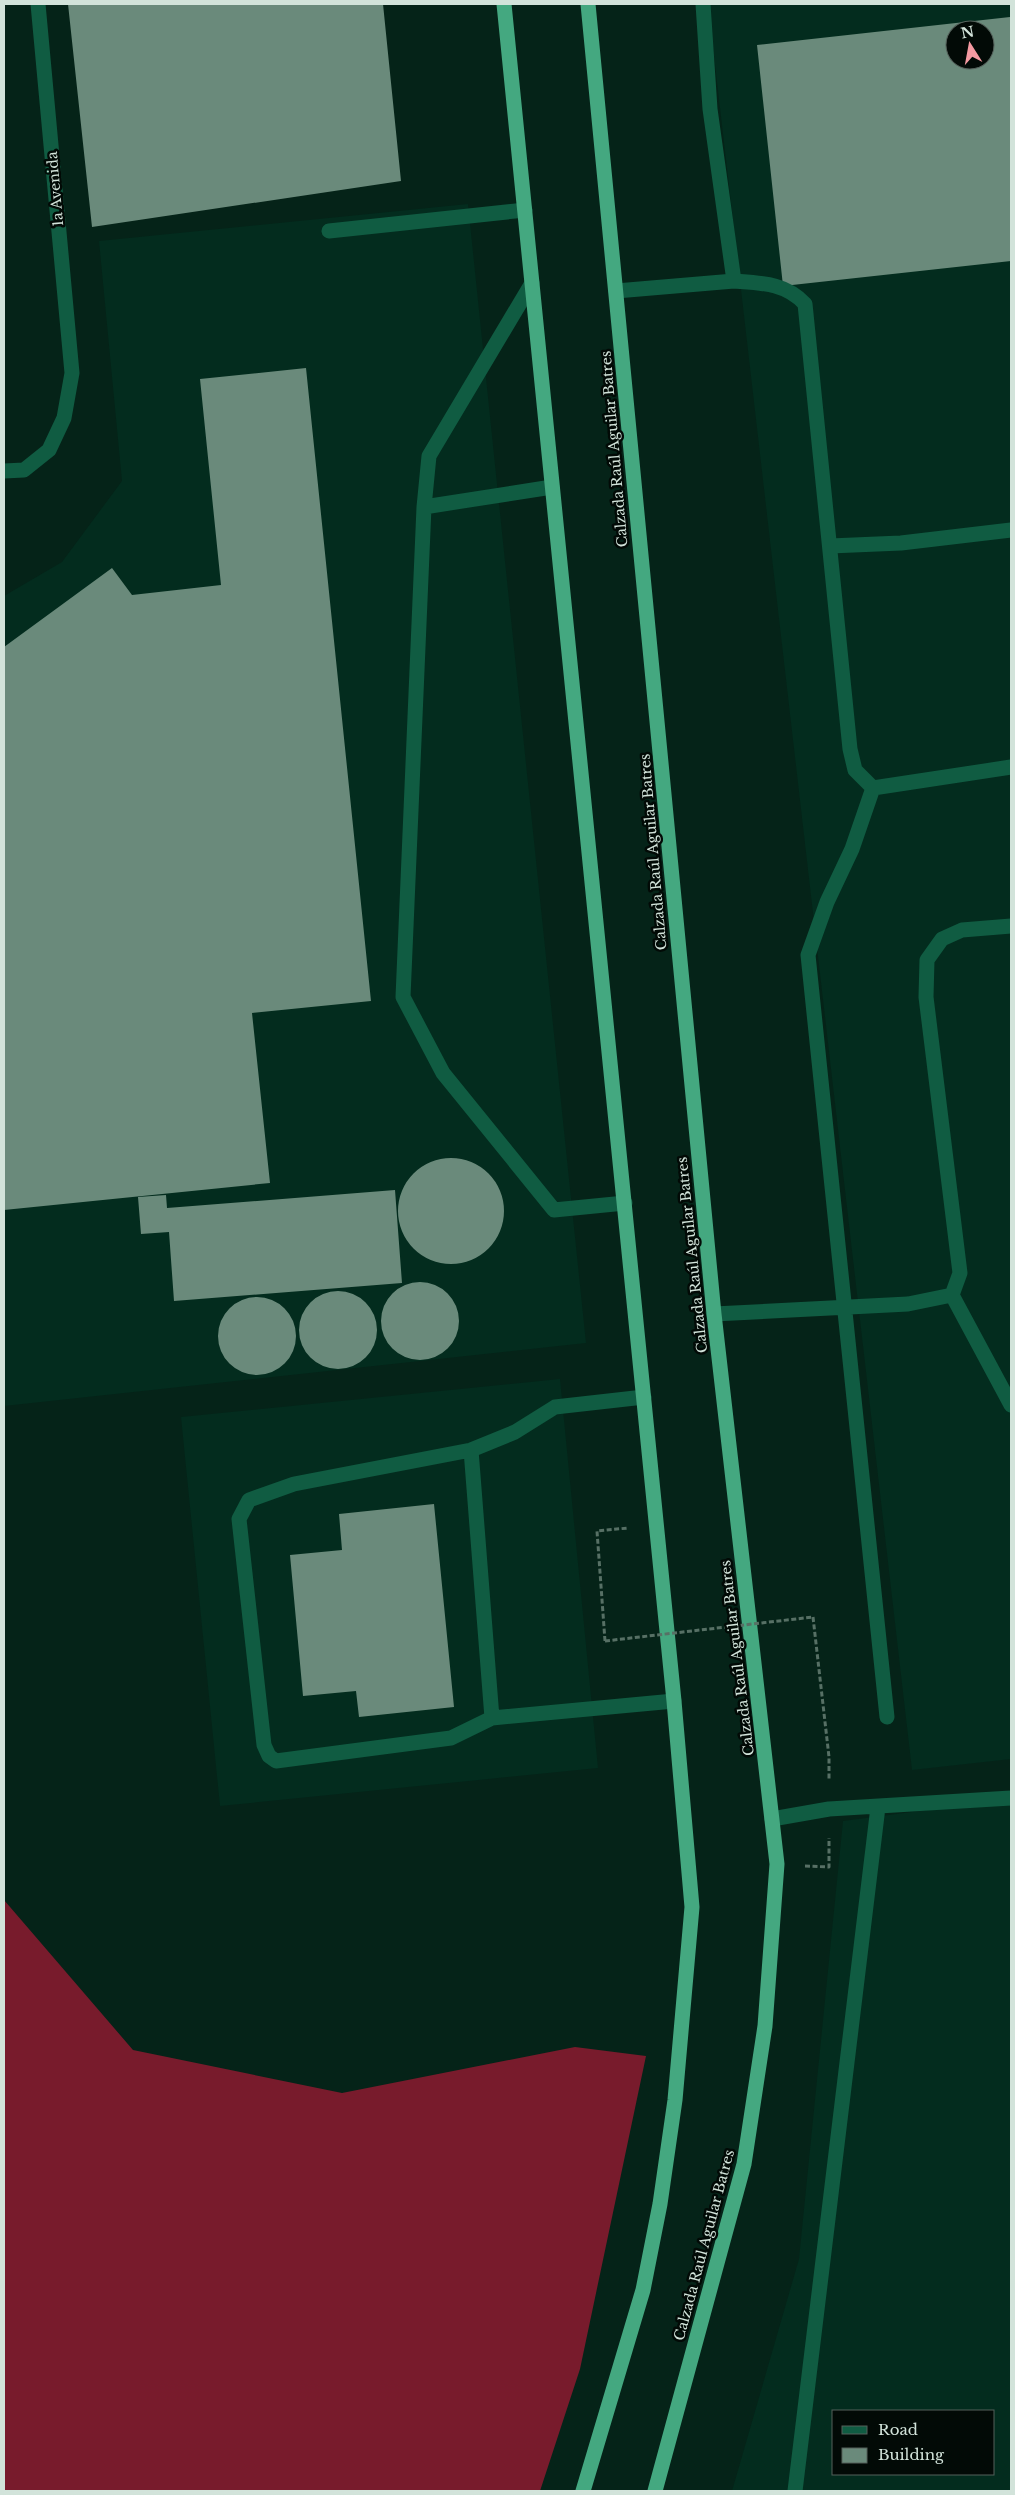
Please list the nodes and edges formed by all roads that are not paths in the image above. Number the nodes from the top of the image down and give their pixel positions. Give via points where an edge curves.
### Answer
1 (38, 4) edge
2 (504, 4) edge
3 (588, 4) edge
4 (703, 4) edge
5 (525, 210) junction
6 (329, 231) dead end
7 (734, 281) junction
8 (532, 282) junction
9 (616, 291) junction
10 (4, 471) edge
11 (552, 487) junction
12 (424, 507) junction
13 (1011, 530) edge
14 (830, 546) junction
15 (1011, 767) edge
16 (874, 788) junction
17 (1011, 926) edge
18 (625, 1203) junction
19 (952, 1295) junction
20 (844, 1308) junction
21 (714, 1314) junction
22 (644, 1397) junction
23 (1011, 1405) edge
24 (471, 1450) junction
25 (674, 1701) junction
26 (887, 1717) dead end
27 (492, 1718) junction
28 (1011, 1798) edge
29 (878, 1807) junction
30 (772, 1819) junction
31 (583, 2491) edge
32 (655, 2491) edge
33 (795, 2491) edge

1 - 10 street, 1a Avenida via 72,373 64,418 48,450 24,470
2 - 5 highway
3 - 9 highway, Calzada Raúl Aguilar Batres
4 - 7 street via 710,109
5 - 6 street
5 - 8 highway
7 - 9 street
7 - 14 street via 772,284 796,294 804,304
8 - 11 highway
8 - 12 street via 429,456
9 - 21 highway, Calzada Raúl Aguilar Batres
11 - 12 street
11 - 18 highway
12 - 18 street via 403,997 443,1073 554,1210
13 - 14 street via 901,543
14 - 16 street via 850,749 855,770
15 - 16 street
16 - 20 street via 852,849 826,902 808,955
17 - 19 street via 962,930 942,939 927,960 926,997 960,1273
18 - 22 highway
19 - 20 street via 908,1304
19 - 23 street
20 - 21 street
20 - 26 street
21 - 30 highway, Calzada Raúl Aguilar Batres
22 - 24 street via 555,1407 515,1432
22 - 25 highway
24 - 27 street
24 - 27 street via 294,1484 249,1500 239,1519 264,1745 269,1756 276,1761 451,1738
25 - 27 street
25 - 31 highway via 692,1907 675,2100 643,2290
28 - 29 street
29 - 30 street via 829,1810
29 - 33 street
30 - 32 highway, Calzada Raúl Aguilar Batres via 777,1864 765,2026 744,2164

